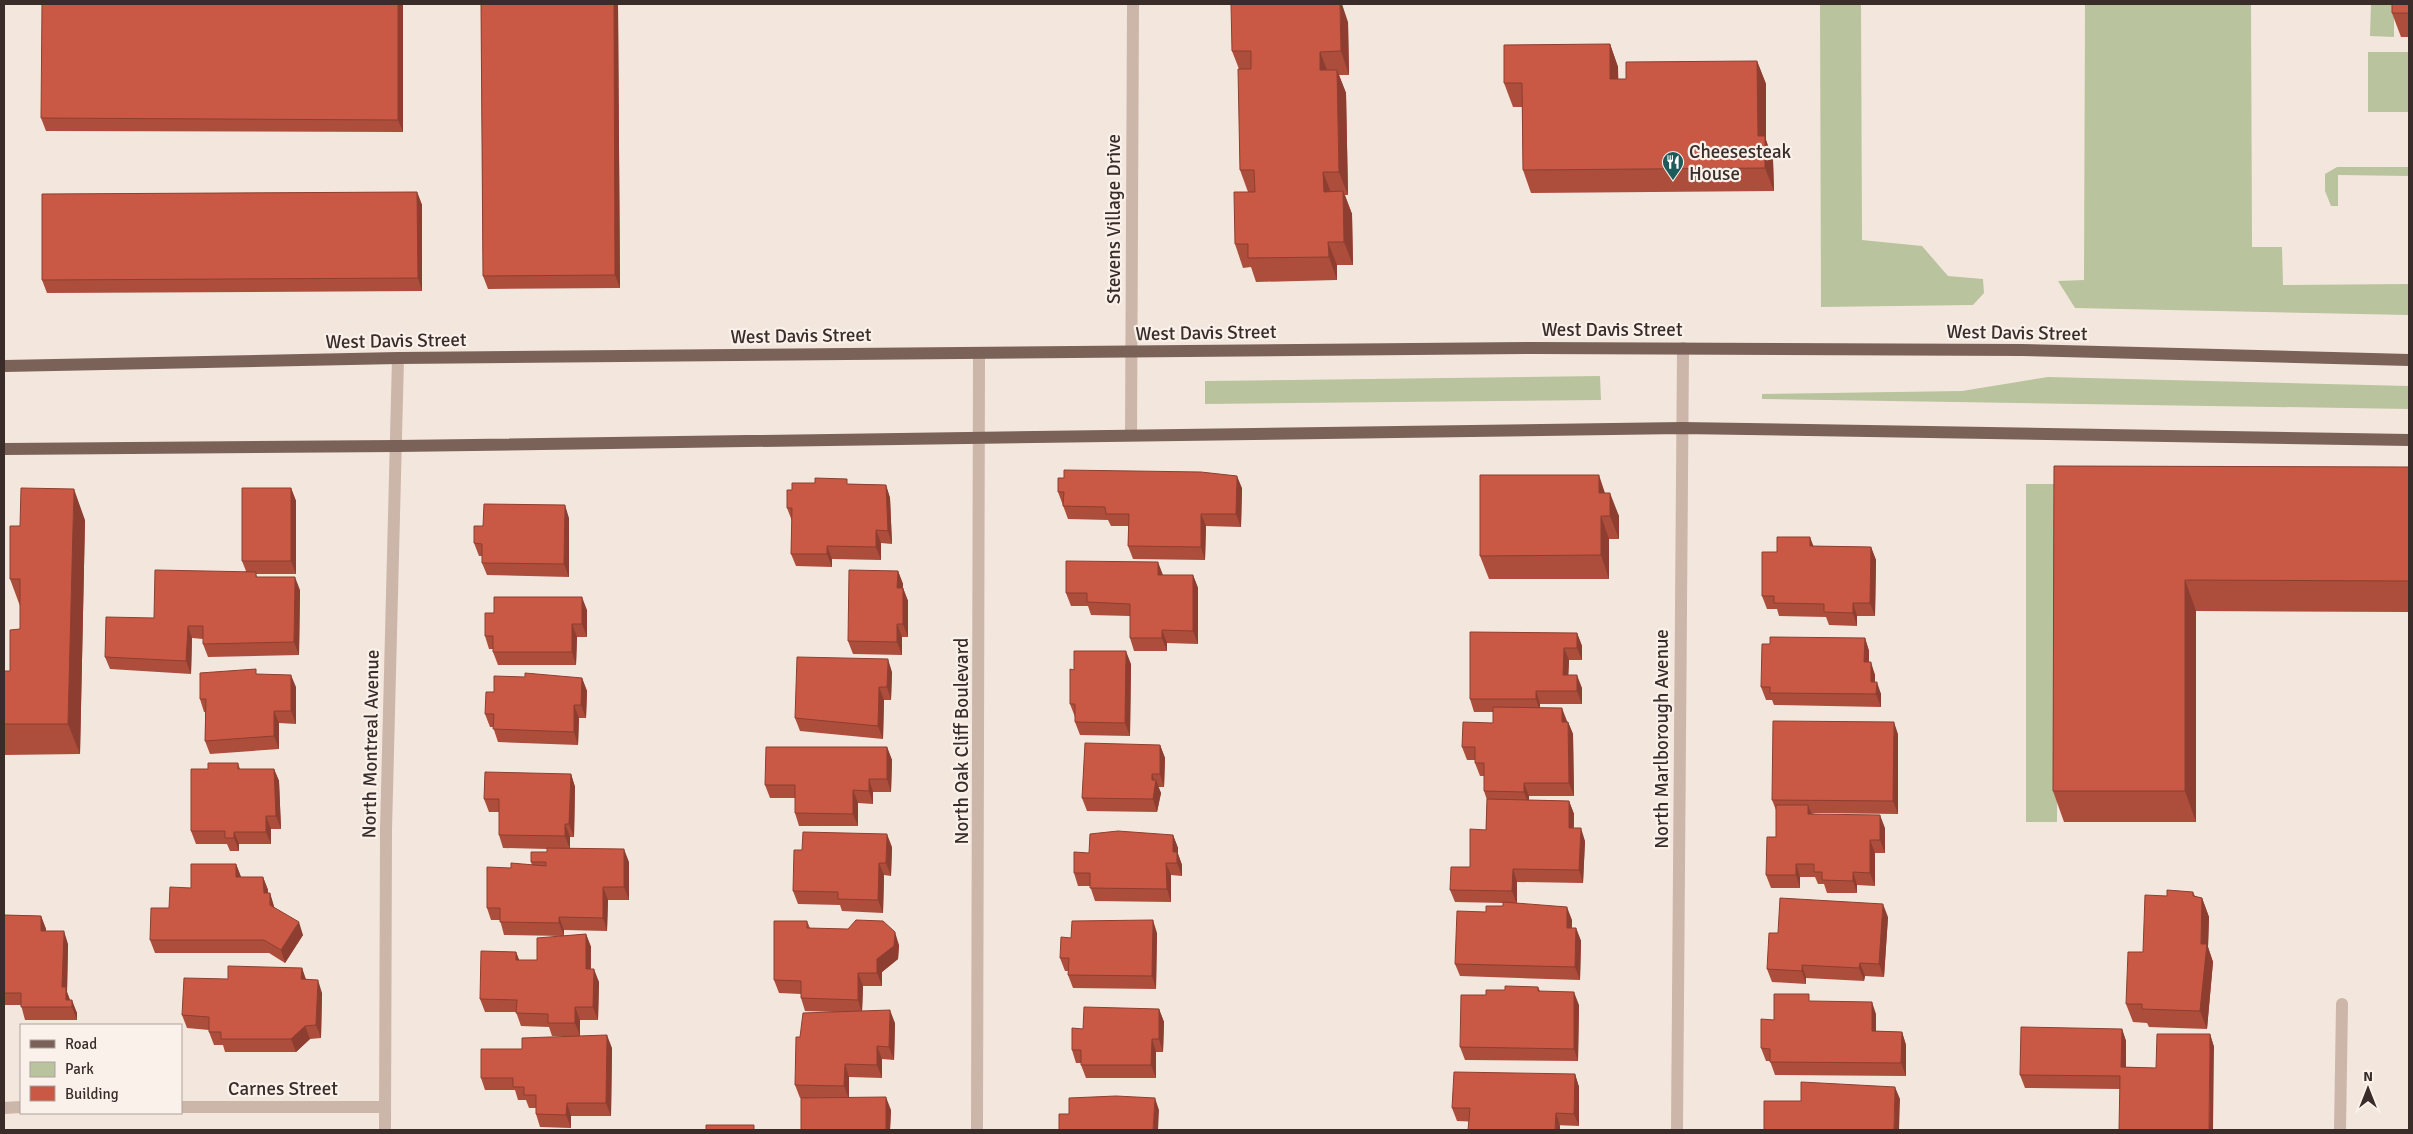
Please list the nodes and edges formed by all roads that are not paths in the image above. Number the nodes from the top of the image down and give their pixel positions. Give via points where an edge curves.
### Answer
1 (1133, 4) edge
2 (1683, 348) junction
3 (1132, 351) junction
4 (979, 353) junction
5 (398, 358) junction
6 (2409, 360) edge
7 (4, 366) edge
8 (1682, 428) junction
9 (1131, 435) junction
10 (980, 438) junction
11 (2409, 440) edge
12 (397, 446) junction
13 (4, 449) edge
14 (2342, 1004) dead end
15 (182, 1106) edge
16 (385, 1106) junction
17 (20, 1107) edge
18 (4, 1108) edge
19 (385, 1130) edge
20 (977, 1130) edge
21 (1677, 1130) edge
22 (2340, 1130) edge

1 - 3 street, Stevens Village Drive
2 - 3 main road, West Davis Street
2 - 6 main road, West Davis Street via 2022,350
2 - 8 street, North Marlborough Avenue
3 - 4 main road, West Davis Street
3 - 9 street, Stevens Village Drive
4 - 5 main road, West Davis Street
4 - 10 street, North Oak Cliff Boulevard
5 - 7 main road, West Davis Street
5 - 12 street, North Montreal Avenue
8 - 9 main road
8 - 11 main road
8 - 21 street, North Marlborough Avenue
9 - 10 main road
10 - 12 main road
10 - 20 street, North Oak Cliff Boulevard
12 - 13 main road
12 - 16 street, North Montreal Avenue via 386,830
14 - 22 street
15 - 16 street, Carnes Street
16 - 19 street, North Montreal Avenue
17 - 18 street

